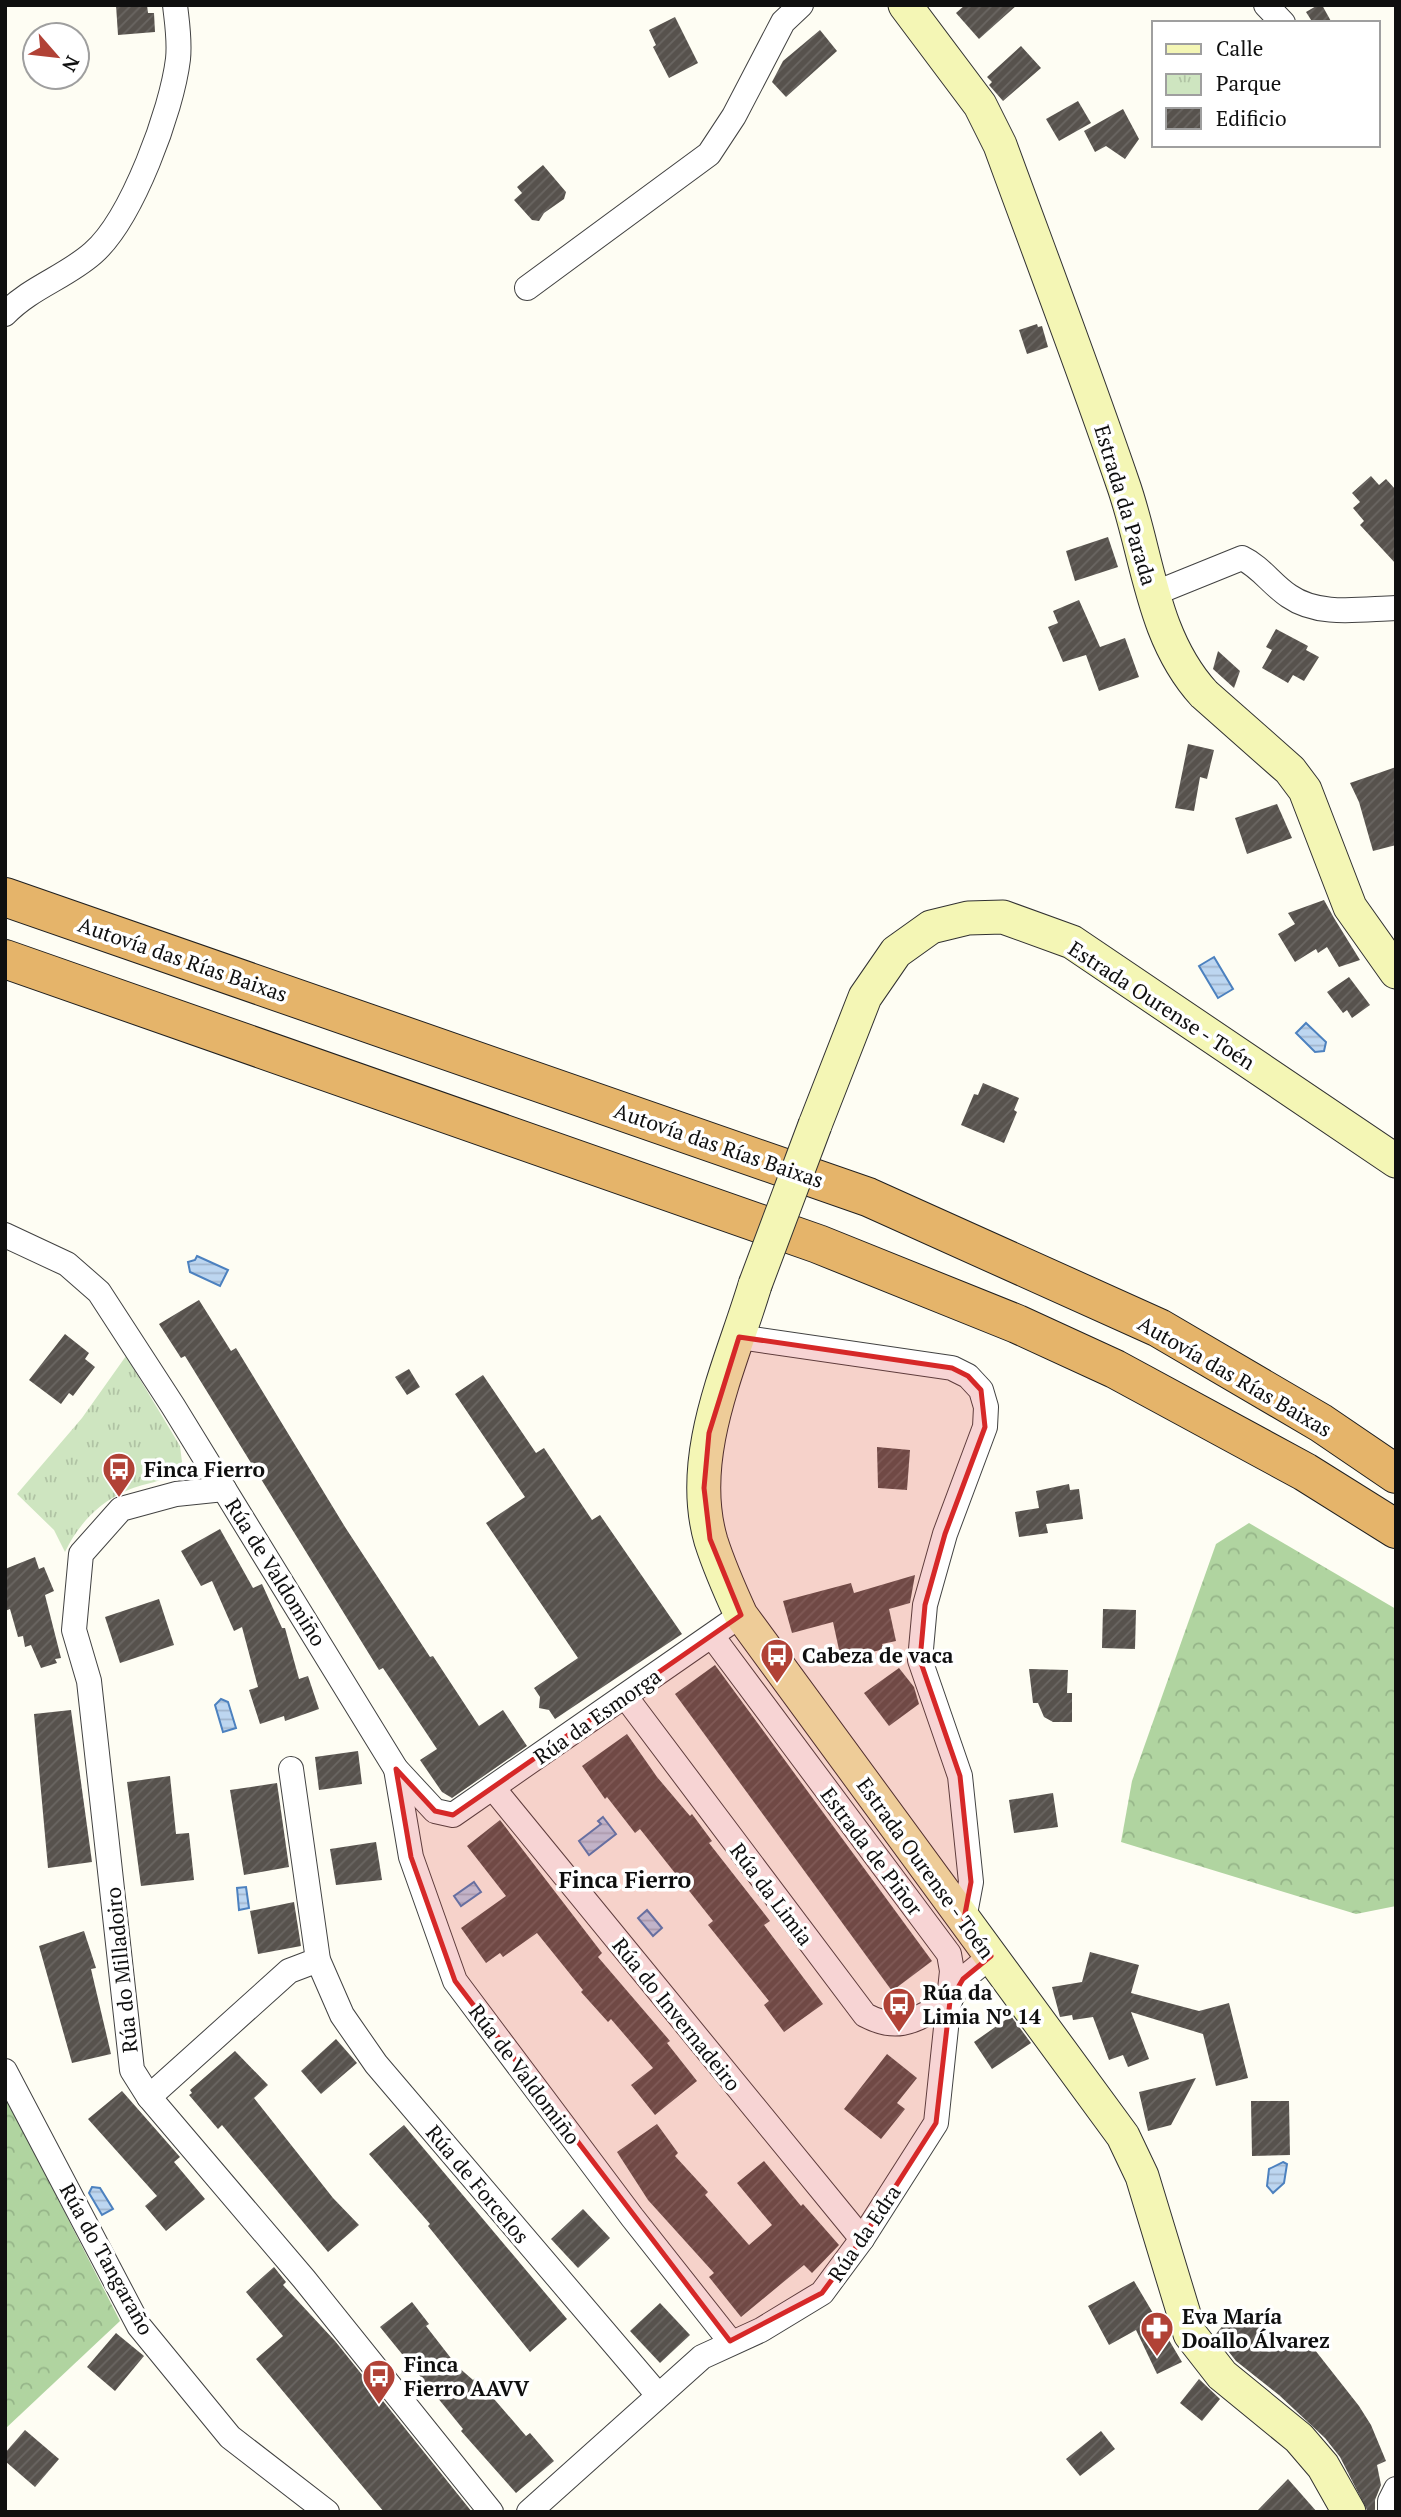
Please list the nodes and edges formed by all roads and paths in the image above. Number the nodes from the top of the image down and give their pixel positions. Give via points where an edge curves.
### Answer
1 (175, 5) edge
2 (801, 5) edge
3 (905, 5) edge
4 (1266, 5) edge
5 (1281, 21) edge
6 (527, 288) dead end
7 (5, 314) edge
8 (1153, 594) junction
9 (1396, 608) edge
10 (5, 897) edge
11 (5, 959) edge
12 (1396, 972) edge
13 (1396, 1161) edge
14 (5, 1235) edge
15 (739, 1337) junction
16 (1396, 1474) edge
17 (224, 1489) junction
18 (1396, 1529) edge
19 (741, 1615) junction
20 (712, 1636) junction
21 (795, 1689) junction
22 (625, 1696) junction
23 (766, 1710) junction
24 (291, 1769) dead end
25 (396, 1769) junction
26 (493, 1788) junction
27 (453, 1815) joint
28 (964, 1919) junction
29 (991, 1956) junction
30 (318, 1960) junction
31 (950, 2001) junction
32 (5, 2071) edge
33 (149, 2097) junction
34 (862, 2239) junction
35 (730, 2342) junction
36 (658, 2395) junction
37 (1396, 2489) edge
38 (327, 2512) edge
39 (491, 2512) edge
40 (529, 2512) edge
41 (1349, 2512) edge
42 (1390, 2512) edge

1 - 7 street via 179,39 175,77 142,171 115,229 90,256 29,292
2 - 6 street via 783,22 734,116 709,153
3 - 8 street, Estrada da Parada via 980,105 1000,145 1124,487
4 - 5 street
8 - 9 street via 1242,558 1286,595 1311,608
8 - 12 street, Estrada da Parada via 1159,618 1191,681 1290,770 1305,790 1350,907
10 - 16 highway, Autovía das Rías Baixas via 868,1197 1159,1328 1321,1423
11 - 18 highway via 818,1244 1017,1324 1115,1369 1305,1472
13 - 15 street, Estrada Ourense - Toén, bridge via 1072,942 1003,916 931,927 896,952 865,997
14 - 17 street, Rúa de Valdomiño via 66,1264 99,1292
15 - 19 street, Estrada Ourense - Toén via 709,1433 704,1488 710,1539
15 - 28 street via 952,1368 981,1390 985,1427 945,1534 925,1605 920,1660 960,1776 971,1882
17 - 25 street, Rúa de Valdomiño
17 - 33 street, Rúa do Milladoiro via 176,1494 121,1509 81,1554 74,1630 89,1681 132,2070
19 - 20 street, Rúa da Esmorga
19 - 21 street, Estrada Ourense - Toén
20 - 22 street, Rúa da Esmorga
20 - 23 street, Estrada de Piñor
21 - 23 street
21 - 28 street, Estrada Ourense - Toén
22 - 26 street, Rúa da Esmorga
22 - 31 street, Rúa da Limia via 864,2015 881,2024 901,2026
23 - 31 street, Estrada de Piñor via 949,1954
24 - 30 street, Rúa de Forcelos
25 - 27 street, Rúa de Valdomiño via 435,1811
25 - 35 street, Rúa de Valdomiño via 411,1857 455,1981
26 - 27 street, Rúa da Esmorga
26 - 34 street, Rúa do Invernadeiro
28 - 29 street, Estrada Ourense - Toén
29 - 31 street, Rúa da Edra via 963,1979
29 - 41 street, Estrada Ourense - Toén via 1123,2136 1142,2175 1190,2333 1222,2375 1300,2438 1323,2466
30 - 33 street via 289,1971
30 - 36 street, Rúa de Forcelos via 342,2015 376,2064
31 - 34 street, Rúa da Edra via 936,2123
32 - 38 street, Rúa do Tangaraño via 139,2326 230,2437
33 - 39 street, Rúa do Milladoiro via 304,2279
34 - 35 street, Rúa da Edra via 822,2293 761,2330
35 - 36 street, Rúa da Edra via 702,2357
36 - 40 street, Rúa da Edra
37 - 42 street

